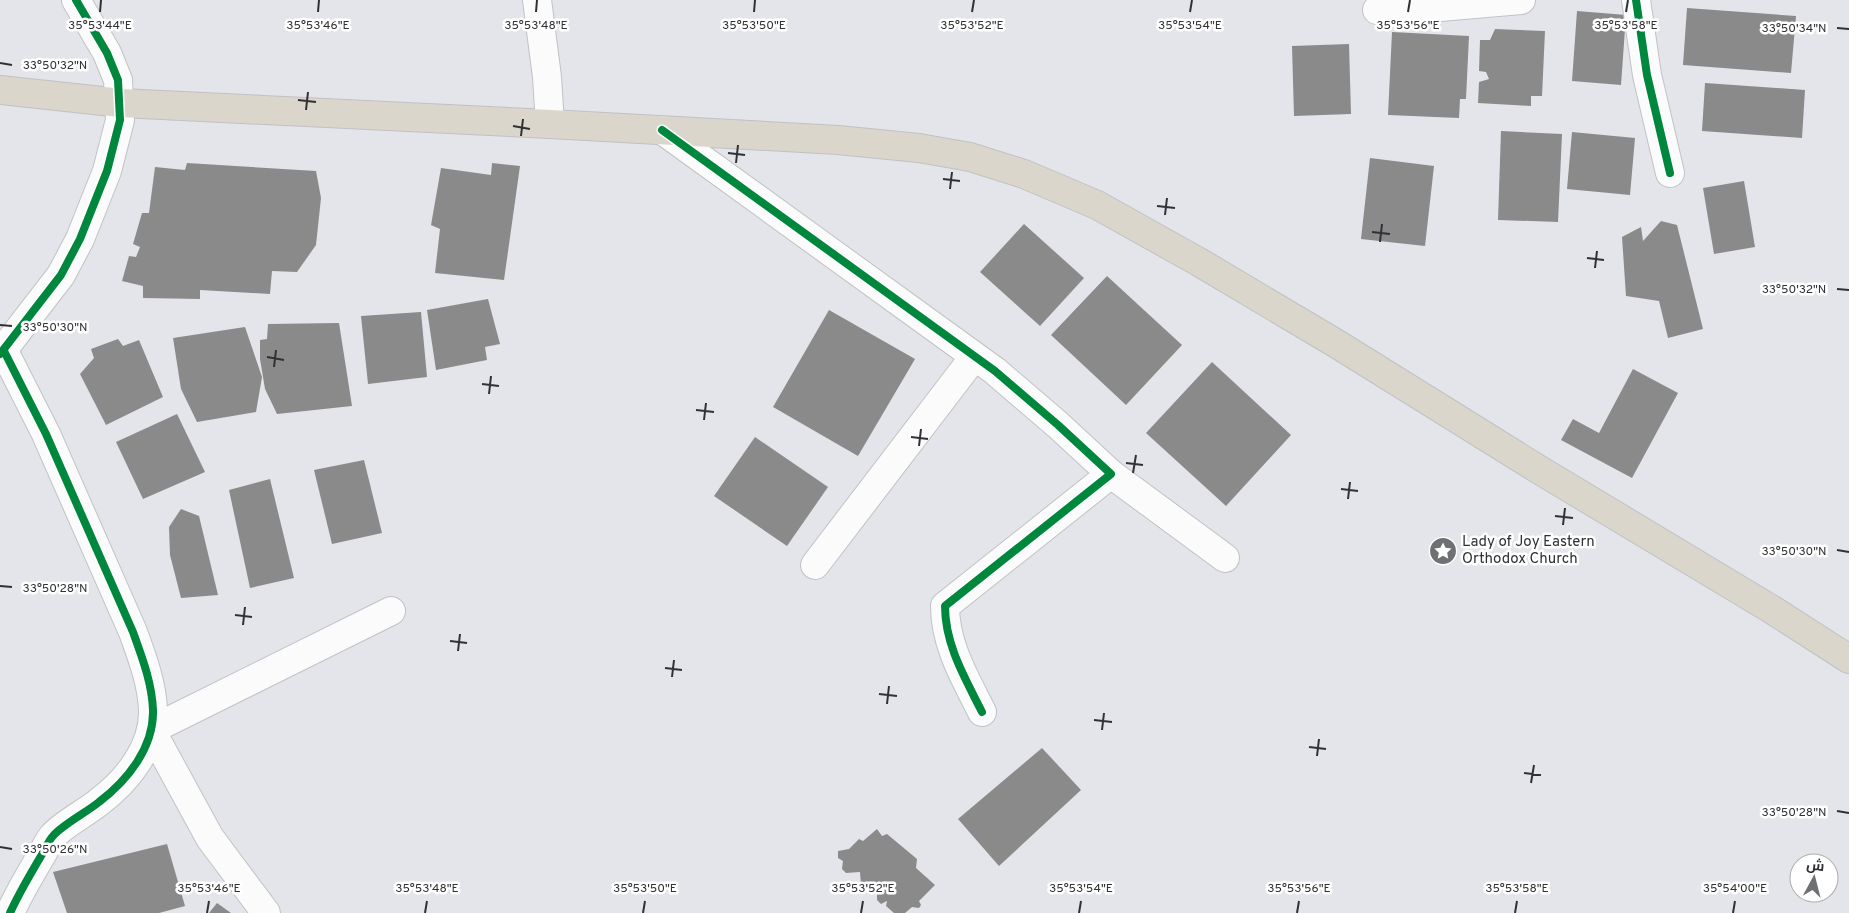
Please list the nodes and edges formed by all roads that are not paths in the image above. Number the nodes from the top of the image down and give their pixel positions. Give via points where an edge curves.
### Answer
1 (76, 0) edge
2 (538, 0) edge
3 (1520, 0) edge
4 (1636, 0) edge
5 (1377, 10) dead end
6 (0, 90) edge
7 (121, 103) junction
8 (550, 124) junction
9 (662, 130) junction
10 (1670, 173) dead end
11 (2, 353) edge
12 (974, 357) junction
13 (1111, 474) junction
14 (1225, 558) dead end
15 (816, 565) dead end
16 (391, 612) dead end
17 (1849, 659) edge
18 (982, 712) dead end
19 (151, 730) junction
20 (10, 913) edge
21 (266, 913) edge

1 - 7 street via 107,53 118,80
2 - 8 street
3 - 5 street
4 - 10 street via 1647,75
6 - 7 highway
7 - 8 highway
7 - 11 street via 120,120 106,171 80,239 61,275
8 - 9 highway
9 - 12 street
9 - 17 highway via 919,148 970,157 1006,168 1097,205 1337,344
11 - 19 street via 50,442 133,632 151,694
12 - 13 street via 995,371
12 - 15 street
13 - 14 street
13 - 18 street via 945,606 950,642
16 - 19 street
19 - 20 street via 138,760 117,787 53,836
19 - 21 street via 210,838

